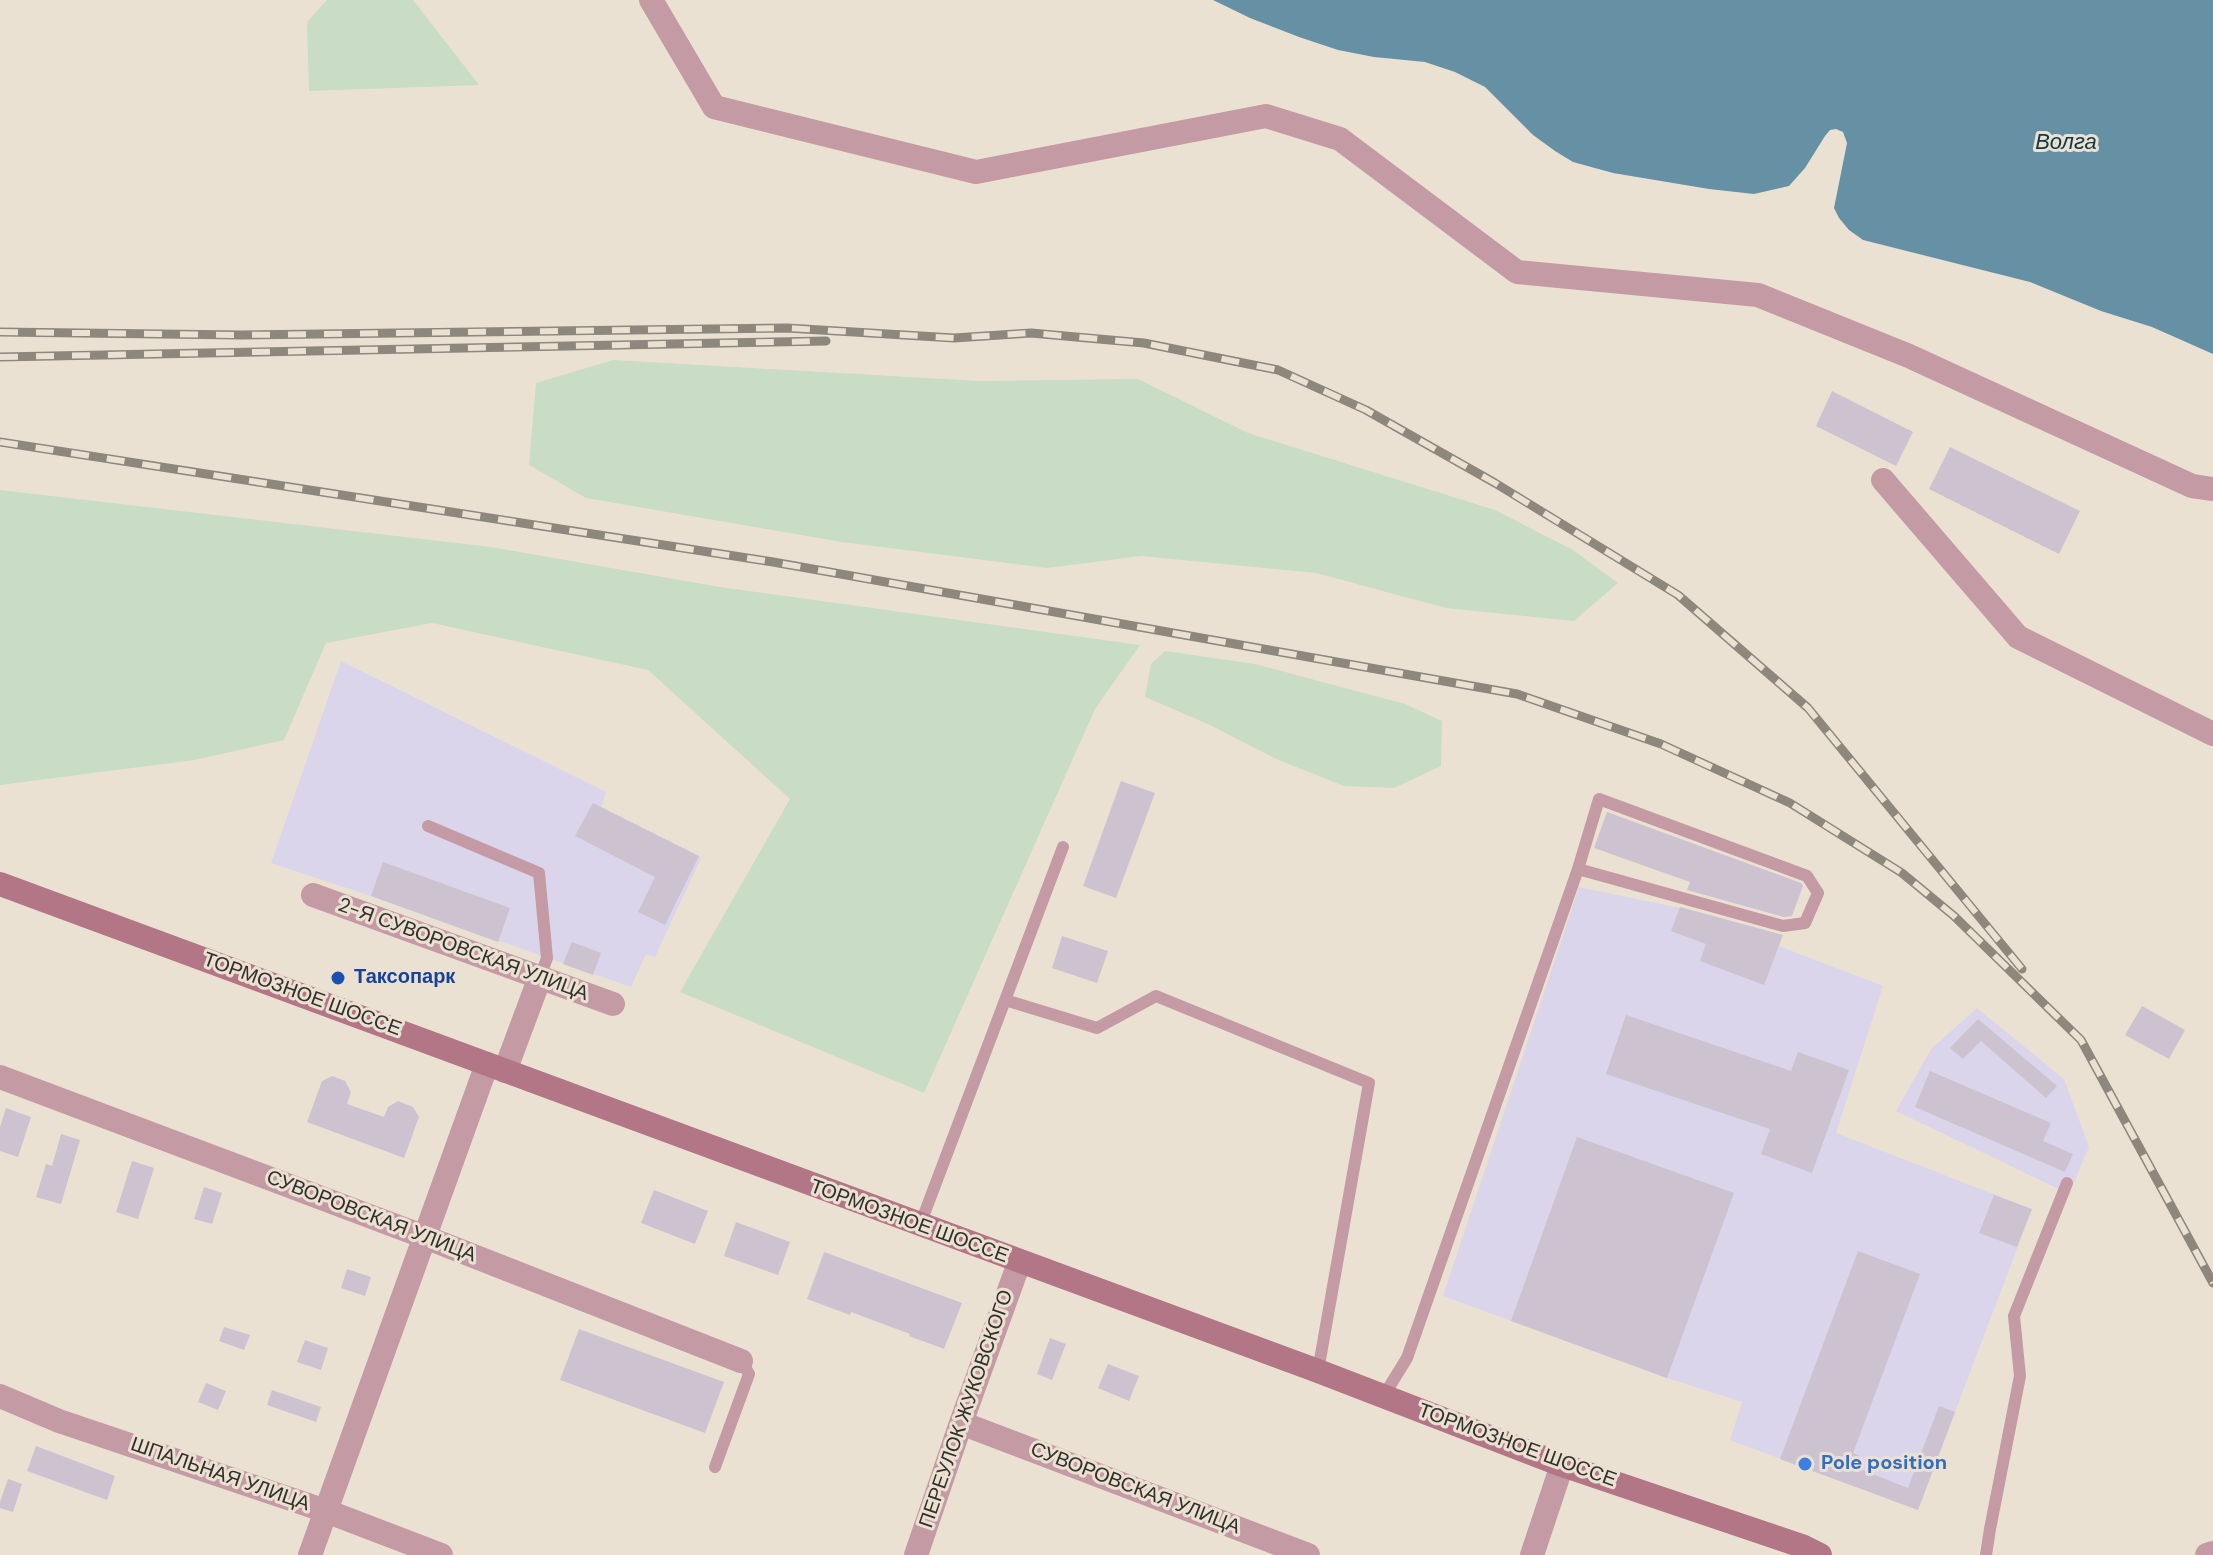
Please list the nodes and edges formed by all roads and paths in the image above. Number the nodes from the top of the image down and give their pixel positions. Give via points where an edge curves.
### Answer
1 (651, 0) edge
2 (1883, 480) dead end
3 (2213, 489) edge
4 (2213, 734) edge
5 (428, 826) dead end
6 (1063, 847) dead end
7 (1578, 869) junction
8 (0, 884) edge
9 (313, 895) dead end
10 (540, 977) junction
11 (1005, 1000) junction
12 (613, 1004) dead end
13 (496, 1068) junction
14 (0, 1077) edge
15 (2067, 1183) dead end
16 (920, 1225) junction
17 (425, 1237) junction
18 (1019, 1263) junction
19 (741, 1361) joint
20 (1318, 1371) junction
21 (0, 1396) edge
22 (1383, 1397) junction
23 (961, 1423) junction
24 (1562, 1465) junction
25 (715, 1467) dead end
26 (326, 1511) junction
27 (310, 1555) edge
28 (441, 1555) edge
29 (916, 1555) edge
30 (1308, 1555) edge
31 (1532, 1555) edge
32 (1820, 1555) edge
33 (1986, 1555) edge

1 - 3 street via 714,107 976,172 1266,116 1340,139 1517,272 1758,295 1909,356 2192,486
2 - 4 street via 2018,637
5 - 10 lane via 539,873 547,958
6 - 11 lane
7 - 7 lane via 1783,926 1805,923 1818,893 1807,876 1599,799
7 - 22 lane via 1407,1358
8 - 13 street, ТОРМОЗНОЕ ШОССЕ
9 - 10 street, 2-Я СУВОРОВСКАЯ УЛИЦА
10 - 12 street, 2-Я СУВОРОВСКАЯ УЛИЦА
10 - 13 street
11 - 16 lane
11 - 20 lane via 1097,1028 1156,996 1369,1083
13 - 16 street, ТОРМОЗНОЕ ШОССЕ
13 - 17 street
14 - 17 street, СУВОРОВСКАЯ УЛИЦА
15 - 33 lane via 2014,1316 2020,1376
16 - 18 street, ТОРМОЗНОЕ ШОССЕ
17 - 19 street, СУВОРОВСКАЯ УЛИЦА
17 - 26 street
18 - 20 street, ТОРМОЗНОЕ ШОССЕ
18 - 23 street, ПЕРЕУЛОК ЖУКОВСКОГО
19 - 25 lane via 749,1374
20 - 22 street, ТОРМОЗНОЕ ШОССЕ
21 - 26 street, ШПАЛЬНАЯ УЛИЦА
22 - 24 street, ТОРМОЗНОЕ ШОССЕ
23 - 29 street, ПЕРЕУЛОК ЖУКОВСКОГО
23 - 30 street, СУВОРОВСКАЯ УЛИЦА
24 - 31 street
24 - 32 street, ТОРМОЗНОЕ ШОССЕ
26 - 27 street
26 - 28 street, ШПАЛЬНАЯ УЛИЦА

